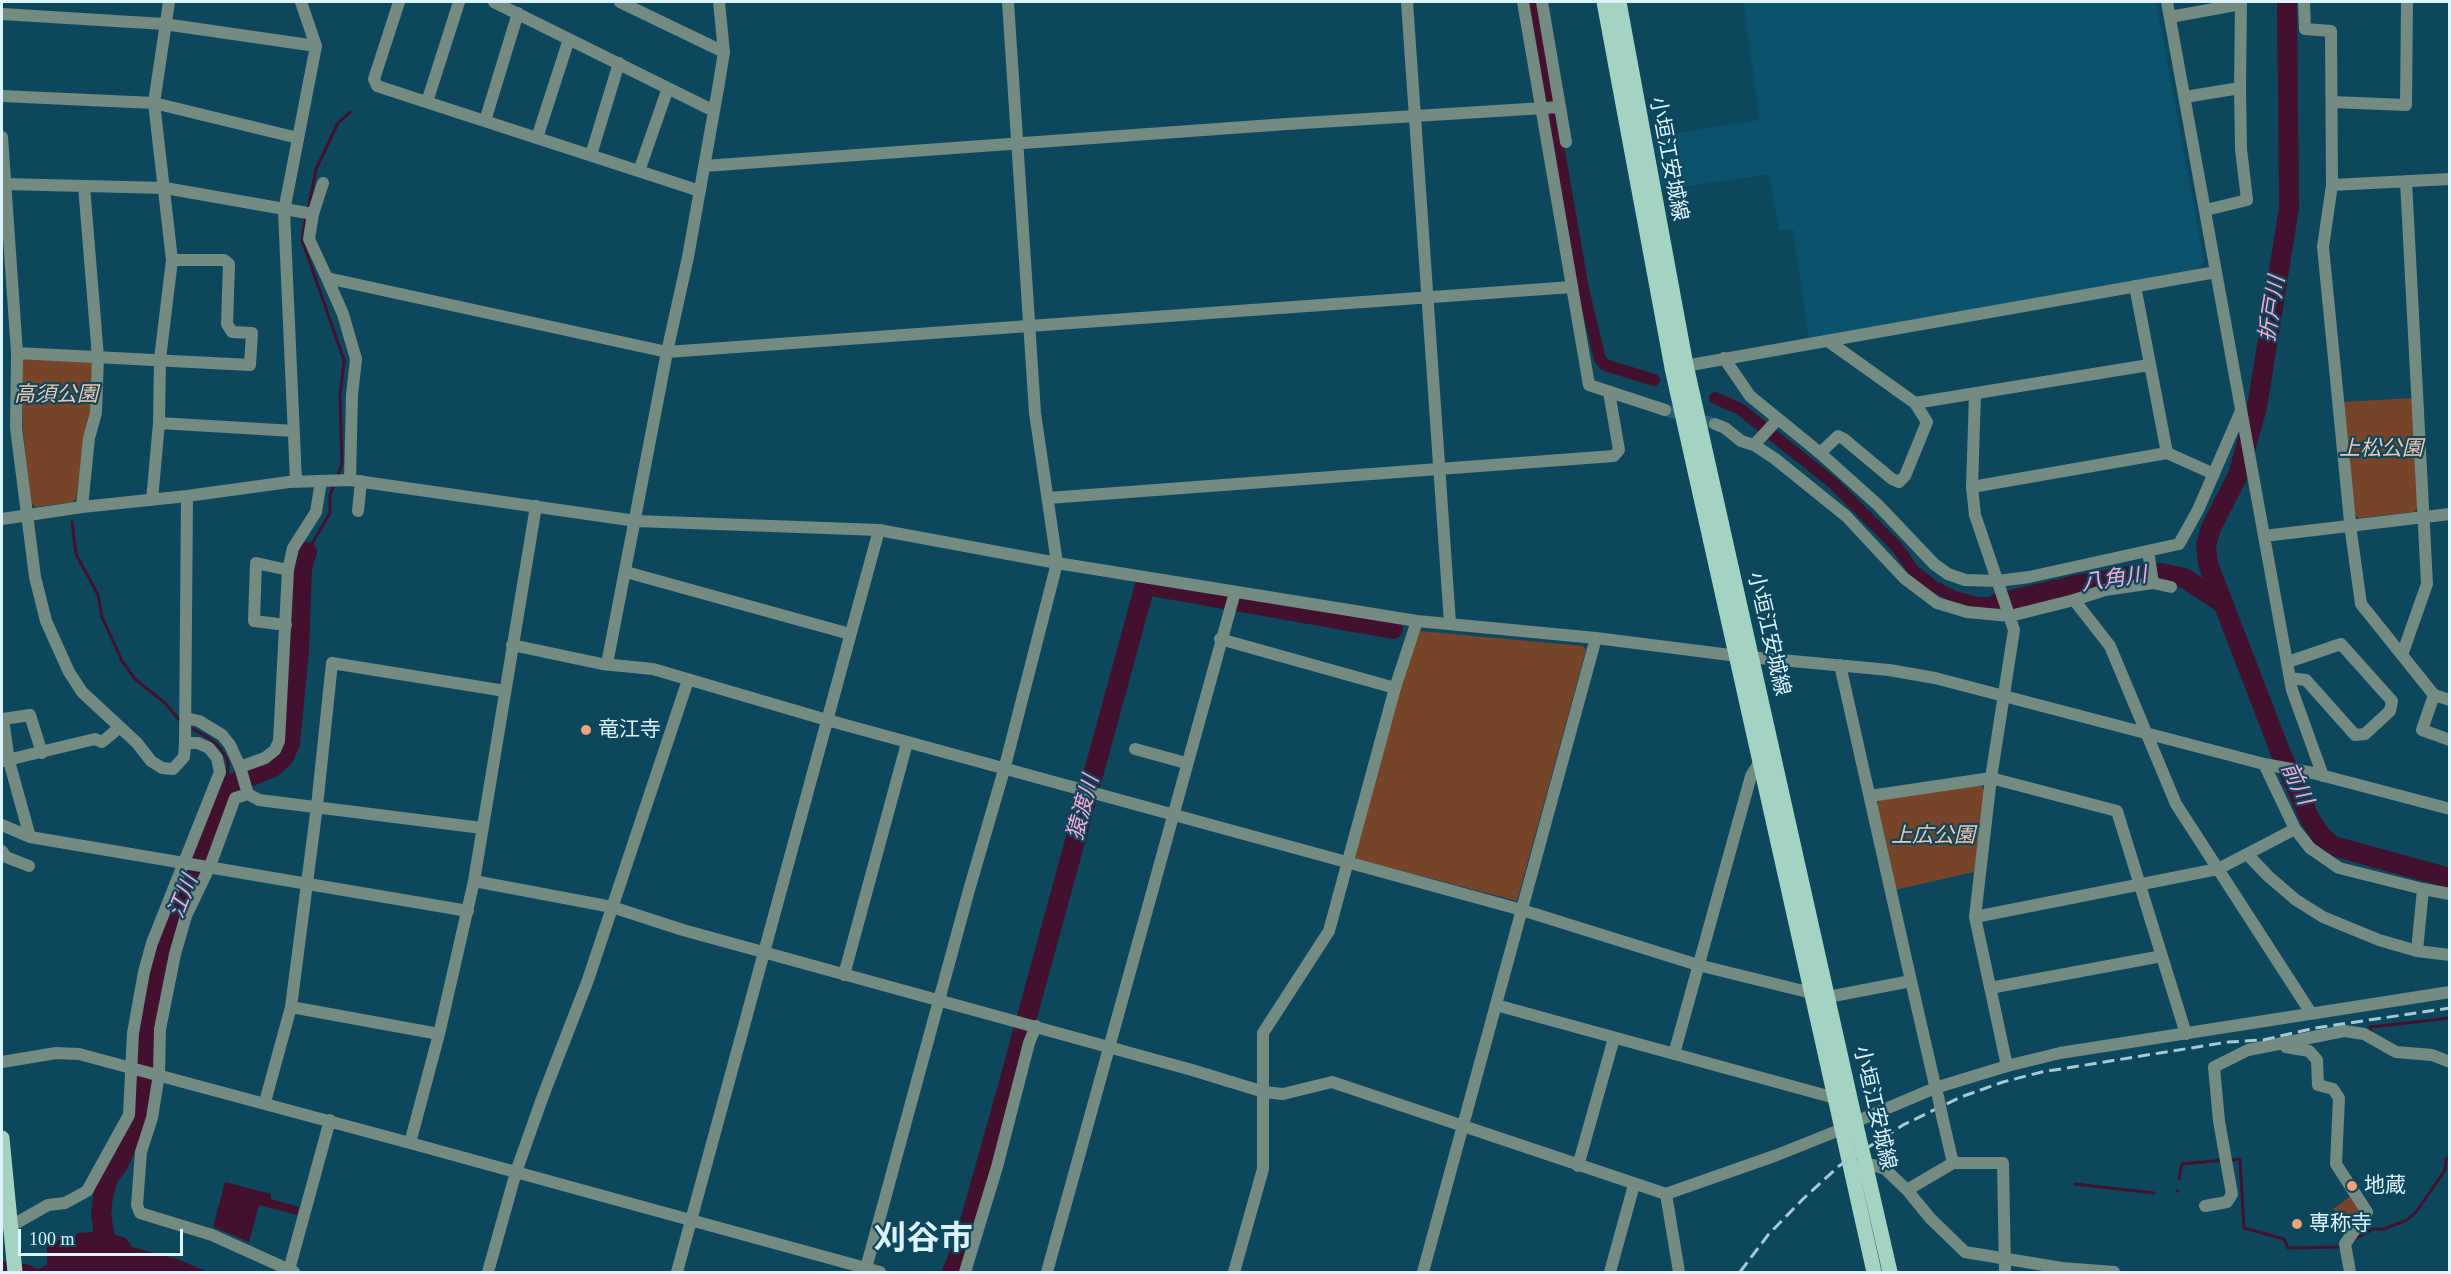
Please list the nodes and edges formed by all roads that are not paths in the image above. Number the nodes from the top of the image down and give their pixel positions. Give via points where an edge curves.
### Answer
1 (169, 2) edge
2 (301, 2) edge
3 (399, 2) edge
4 (459, 2) edge
5 (494, 2) edge
6 (620, 2) edge
7 (719, 2) edge
8 (1008, 2) edge
9 (1407, 2) edge
10 (1523, 2) edge
11 (1542, 2) edge
12 (1604, 2) edge
13 (1619, 2) edge
14 (2167, 2) edge
15 (2304, 2) edge
16 (2407, 2) edge
17 (2241, 3) edge
18 (518, 13) junction
19 (2, 14) edge
20 (2170, 17) junction
21 (164, 24) junction
22 (569, 39) junction
23 (316, 46) junction
24 (724, 52) junction
25 (618, 63) junction
26 (668, 88) junction
27 (2240, 88) junction
28 (2, 96) edge
29 (2185, 97) junction
30 (427, 102) junction
31 (2332, 102) junction
32 (154, 103) junction
33 (1560, 107) junction
34 (1541, 108) junction
35 (714, 111) junction
36 (1417, 116) junction
37 (485, 121) junction
38 (2, 137) edge
39 (298, 138) junction
40 (537, 138) junction
41 (1566, 142) dead end
42 (1016, 144) junction
43 (591, 155) junction
44 (704, 166) junction
45 (639, 171) junction
46 (2450, 179) edge
47 (2406, 181) junction
48 (322, 183) dead end
49 (5, 184) junction
50 (2332, 185) junction
51 (84, 186) junction
52 (165, 188) junction
53 (700, 191) junction
54 (2206, 210) junction
55 (284, 211) junction
56 (313, 214) junction
57 (172, 260) junction
58 (2216, 272) junction
59 (327, 278) junction
60 (2135, 286) junction
61 (1572, 287) junction
62 (1426, 299) junction
63 (8, 309) edge
64 (1031, 325) junction
65 (1828, 340) junction
66 (667, 352) junction
67 (17, 353) junction
68 (98, 357) junction
69 (1724, 358) junction
70 (160, 359) junction
71 (2149, 364) junction
72 (1679, 367) junction
73 (1609, 392) junction
74 (1974, 394) junction
75 (1915, 403) junction
76 (1665, 410) tunnel mouth
77 (2241, 411) junction
78 (1776, 421) junction
79 (159, 423) junction
80 (1715, 424) tunnel mouth
81 (294, 431) junction
82 (1758, 442) junction
83 (1821, 453) junction
84 (2168, 453) junction
85 (1441, 470) junction
86 (2214, 474) junction
87 (296, 481) junction
88 (321, 481) junction
89 (356, 481) junction
90 (1972, 487) junction
91 (187, 496) junction
92 (1048, 498) junction
93 (152, 500) junction
94 (536, 506) junction
95 (82, 507) junction
96 (358, 511) dead end
97 (2450, 514) edge
98 (28, 515) junction
99 (2424, 516) junction
100 (2, 519) edge
101 (636, 521) junction
102 (2350, 525) junction
103 (879, 530) junction
104 (2264, 536) junction
105 (2148, 552) junction
106 (1057, 562) junction
107 (288, 570) junction
108 (626, 572) junction
109 (2153, 582) junction
110 (1999, 584) junction
111 (2171, 587) dead end
112 (1233, 598) junction
113 (2074, 600) junction
114 (2010, 616) junction
115 (1417, 621) junction
116 (1450, 623) junction
117 (286, 625) junction
118 (850, 634) junction
119 (1596, 638) junction
120 (1220, 639) junction
121 (512, 645) junction
122 (2402, 655) junction
123 (1745, 657) junction
124 (2288, 662) junction
125 (607, 663) junction
126 (1840, 664) junction
127 (2290, 678) junction
128 (688, 680) junction
129 (1395, 687) junction
130 (505, 691) junction
131 (2434, 695) junction
132 (2003, 696) junction
133 (2450, 700) edge
134 (186, 719) junction
135 (827, 720) junction
136 (120, 727) junction
137 (2147, 733) junction
138 (186, 738) junction
139 (2450, 740) edge
140 (908, 743) junction
141 (1135, 749) dead end
142 (42, 753) junction
143 (1761, 759) junction
144 (5, 761) edge
145 (1186, 763) junction
146 (2264, 764) junction
147 (241, 767) junction
148 (1004, 770) junction
149 (2324, 776) junction
150 (1991, 778) junction
151 (248, 793) junction
152 (1870, 796) junction
153 (317, 806) junction
154 (2450, 809) edge
155 (1173, 814) junction
156 (4, 825) edge
157 (482, 828) junction
158 (2295, 829) junction
159 (30, 837) junction
160 (2, 843) edge
161 (2, 851) edge
162 (2247, 854) junction
163 (184, 862) junction
164 (1347, 862) junction
165 (29, 866) dead end
166 (210, 866) junction
167 (2218, 869) junction
168 (474, 881) junction
169 (307, 884) junction
170 (2140, 884) junction
171 (2423, 889) junction
172 (2450, 894) edge
173 (612, 906) junction
174 (1522, 910) junction
175 (468, 911) junction
176 (1975, 917) junction
177 (2417, 951) junction
178 (765, 953) junction
179 (2450, 955) edge
180 (2162, 956) junction
181 (1698, 965) junction
182 (844, 975) junction
183 (1911, 981) junction
184 (1990, 988) junction
185 (2450, 992) edge
186 (1820, 996) junction
187 (939, 1001) junction
188 (1496, 1005) junction
189 (291, 1006) junction
190 (2311, 1013) junction
191 (1036, 1026) junction
192 (439, 1034) junction
193 (2186, 1034) junction
194 (1614, 1038) junction
195 (2279, 1045) junction
196 (1110, 1048) junction
197 (1674, 1054) junction
198 (2, 1062) edge
199 (2450, 1062) edge
200 (2007, 1066) junction
201 (132, 1067) junction
202 (158, 1074) junction
203 (1264, 1092) junction
204 (1936, 1092) junction
205 (1835, 1098) junction
206 (265, 1102) junction
207 (330, 1120) junction
208 (1461, 1127) junction
209 (1852, 1128) junction
210 (2, 1138) edge
211 (410, 1143) junction
212 (1953, 1163) junction
213 (1865, 1165) junction
214 (1578, 1166) junction
215 (516, 1172) junction
216 (1634, 1185) junction
217 (1907, 1190) junction
218 (1666, 1194) junction
219 (2205, 1206) dead end
220 (691, 1219) junction
221 (6, 1226) edge
222 (2006, 1259) junction
223 (292, 1271) edge
224 (866, 1271) edge
225 (15, 1272) edge
226 (488, 1272) edge
227 (677, 1272) edge
228 (880, 1272) edge
229 (965, 1272) edge
230 (1047, 1272) edge
231 (1234, 1272) edge
232 (1423, 1272) edge
233 (1610, 1272) edge
234 (1679, 1272) edge
235 (1874, 1272) edge
236 (1890, 1272) edge
237 (2005, 1272) edge
238 (2114, 1272) edge
239 (2350, 1272) edge

1 - 21 street
2 - 23 street
3 - 30 street via 374,79 377,86
4 - 30 street
5 - 18 street
6 - 24 street
7 - 24 street
8 - 42 street
9 - 36 street
10 - 34 street
11 - 33 street
12 - 72 main road, 小垣江安城線
13 - 72 main road, 小垣江安城線
14 - 20 street
15 - 31 street via 2304,29 2331,30
16 - 31 street via 2406,105
17 - 20 street
17 - 27 street
18 - 22 street
18 - 37 street
19 - 21 street
20 - 29 street
21 - 23 street
21 - 32 street
22 - 25 street
22 - 40 street
23 - 39 street
24 - 35 street
25 - 26 street
25 - 43 street
26 - 35 street
26 - 45 street
27 - 29 street
27 - 54 street via 2247,200
28 - 32 street
29 - 54 street
30 - 37 street
31 - 50 street
32 - 39 street
32 - 52 street
33 - 34 street
33 - 41 street
34 - 36 street
34 - 61 street
35 - 44 street
36 - 42 street
36 - 62 street
37 - 40 street
38 - 49 street
39 - 55 street
40 - 43 street
42 - 44 street
42 - 64 street
43 - 45 street
44 - 53 street
45 - 53 street
46 - 47 street
47 - 50 street
47 - 99 street
48 - 56 street
49 - 51 street
49 - 63 street
50 - 102 street via 2323,247
51 - 52 street
51 - 68 street
52 - 55 street
52 - 57 street
53 - 66 street
54 - 58 street
55 - 56 street
55 - 81 street
56 - 59 street via 309,239
57 - 70 street
57 - 70 street via 224,260 229,264 227,324 232,332 252,333 250,366
58 - 60 street
58 - 77 street
59 - 66 street
59 - 89 street via 356,359 352,395
60 - 65 street
60 - 71 street
61 - 62 street
61 - 73 street via 1589,385
62 - 64 street
62 - 85 street
63 - 67 street
64 - 66 street
64 - 92 street via 1035,413
65 - 69 street
65 - 75 street
66 - 101 street
67 - 68 street
67 - 98 street via 16,428
68 - 70 street
68 - 95 street via 96,413 89,438
69 - 72 street
69 - 78 street via 1750,396
70 - 79 street
71 - 74 street
71 - 84 street
72 - 123 main road, 小垣江安城線
73 - 76 street
73 - 85 street via 1619,450 1614,456
74 - 75 street
74 - 90 street
75 - 83 street via 1927,422 1899,482 1838,436
77 - 86 street
77 - 104 street
78 - 82 street
78 - 83 street
79 - 81 street
79 - 93 street
80 - 82 street via 1741,441
81 - 87 street
82 - 114 street via 1846,516 1904,578 1937,603 1967,612
83 - 110 street via 1934,564 1965,580
84 - 86 street
84 - 90 street
85 - 92 street
85 - 116 street
86 - 105 street via 2179,544
87 - 88 street
87 - 91 street
88 - 89 street
88 - 107 street via 316,512 293,548
89 - 94 street
89 - 96 street
90 - 110 street via 1975,515
91 - 93 street
91 - 134 street
92 - 106 street
93 - 95 street
94 - 101 street
94 - 121 street
95 - 98 street
97 - 99 street
98 - 100 street
98 - 136 street via 34,577 46,621 82,692
99 - 102 street
99 - 122 street via 2427,584
101 - 103 street
101 - 108 street
102 - 104 street
102 - 122 street via 2361,604
103 - 106 street
103 - 118 street
104 - 124 street
105 - 109 street
105 - 110 street
106 - 112 street
106 - 148 street
107 - 117 street
107 - 117 street via 256,563 254,621
108 - 118 street
108 - 125 street
109 - 111 street
109 - 113 street
110 - 114 street
112 - 115 street
112 - 120 street
113 - 114 street
113 - 137 street via 2110,646
114 - 132 street via 2014,630
115 - 116 street
115 - 129 street
116 - 119 street
117 - 147 street via 279,741 265,758
118 - 135 street
119 - 123 street
119 - 174 street
120 - 129 street
120 - 145 street
121 - 125 street
121 - 130 street
122 - 131 street
123 - 126 street
123 - 143 main road, 小垣江安城線
123 - 186 main road, 小垣江安城線
124 - 127 street
124 - 127 street via 2341,644 2391,701 2390,711 2365,734 2355,735 2306,680
125 - 128 street via 653,669
126 - 132 street via 1935,678
126 - 152 street
127 - 149 street
128 - 135 street
128 - 173 street
129 - 164 street
130 - 153 street via 332,663
130 - 157 street
131 - 133 street
131 - 139 street via 2422,730
132 - 137 street
132 - 150 street
134 - 138 street
134 - 147 street via 222,735
135 - 140 street
135 - 178 street
136 - 138 street via 162,768 172,769 184,757
136 - 142 street via 102,742 95,739
137 - 146 street
137 - 167 street via 2176,804
138 - 163 street via 209,748 217,758 220,772
140 - 148 street
140 - 182 street
141 - 145 street
142 - 144 street
142 - 144 street via 30,715 3,719
143 - 181 street via 1751,776
143 - 186 main road, 小垣江安城線
144 - 159 street
145 - 155 street
146 - 149 street
146 - 158 street
147 - 151 street
148 - 155 street
148 - 187 street
149 - 154 street
150 - 152 street
150 - 170 street via 2117,811
150 - 176 street
151 - 153 street via 259,800
151 - 166 street via 235,798
152 - 183 street
153 - 157 street
153 - 169 street
155 - 164 street
155 - 196 street
156 - 159 street
156 - 160 street
157 - 168 street
158 - 162 street
158 - 171 street via 2310,848 2339,868
159 - 163 street
161 - 165 street via 6,857
162 - 167 street
162 - 177 street via 2296,900 2323,917
163 - 166 street
163 - 201 street via 144,972 133,1033
164 - 174 street
164 - 203 street via 1329,931 1263,1033
166 - 169 street
166 - 202 street via 186,915 175,954 160,1029
167 - 170 street
167 - 190 street
168 - 173 street
168 - 175 street
169 - 175 street
169 - 189 street
170 - 176 street
170 - 180 street
171 - 172 street
171 - 177 street
173 - 178 street
173 - 215 street
174 - 181 street
174 - 188 street
175 - 192 street
176 - 184 street
177 - 179 street
178 - 182 street
178 - 220 street
180 - 184 street
180 - 193 street
181 - 186 street
181 - 197 street
182 - 187 street
183 - 186 street
183 - 204 street
184 - 200 street
185 - 190 street
186 - 205 main road, 小垣江安城線
186 - 209 main road, 小垣江安城線
187 - 191 street
187 - 224 street
188 - 194 street
188 - 208 street
189 - 192 street
189 - 206 street
190 - 193 street
191 - 196 street
191 - 229 street
192 - 211 street
193 - 200 street via 2060,1053
194 - 197 street
194 - 214 street
195 - 199 street via 2344,1031 2364,1034 2396,1052 2432,1055
195 - 219 street via 2248,1050 2214,1067 2232,1194 2227,1202
195 - 239 street via 2309,1051 2317,1060 2318,1085 2333,1089 2339,1098 2336,1164 2367,1212 2345,1244
196 - 203 street
196 - 230 street
197 - 205 street
198 - 201 street via 56,1053 78,1054
200 - 204 street
201 - 202 street
201 - 221 street via 129,1115 87,1191
202 - 206 street
202 - 223 street via 152,1118 141,1152 137,1205 140,1213 212,1235
203 - 208 street via 1283,1094 1332,1082
203 - 231 street via 1263,1169
204 - 209 street
204 - 212 street, bridge
205 - 209 main road, 小垣江安城線
206 - 207 street
207 - 211 street
207 - 223 street
208 - 214 street
208 - 232 street
209 - 213 main road, 小垣江安城線, bridge
209 - 218 street
209 - 235 main road, 小垣江安城線
210 - 221 main road
211 - 215 street
212 - 217 street
212 - 222 street via 2003,1163
213 - 217 street via 1885,1169
213 - 236 main road, 小垣江安城線
214 - 216 street
215 - 220 street
215 - 226 street
216 - 218 street
216 - 233 street
217 - 222 street via 1965,1252
218 - 234 street
220 - 224 street
220 - 227 street
221 - 225 main road
222 - 237 street
222 - 238 street
224 - 228 street

